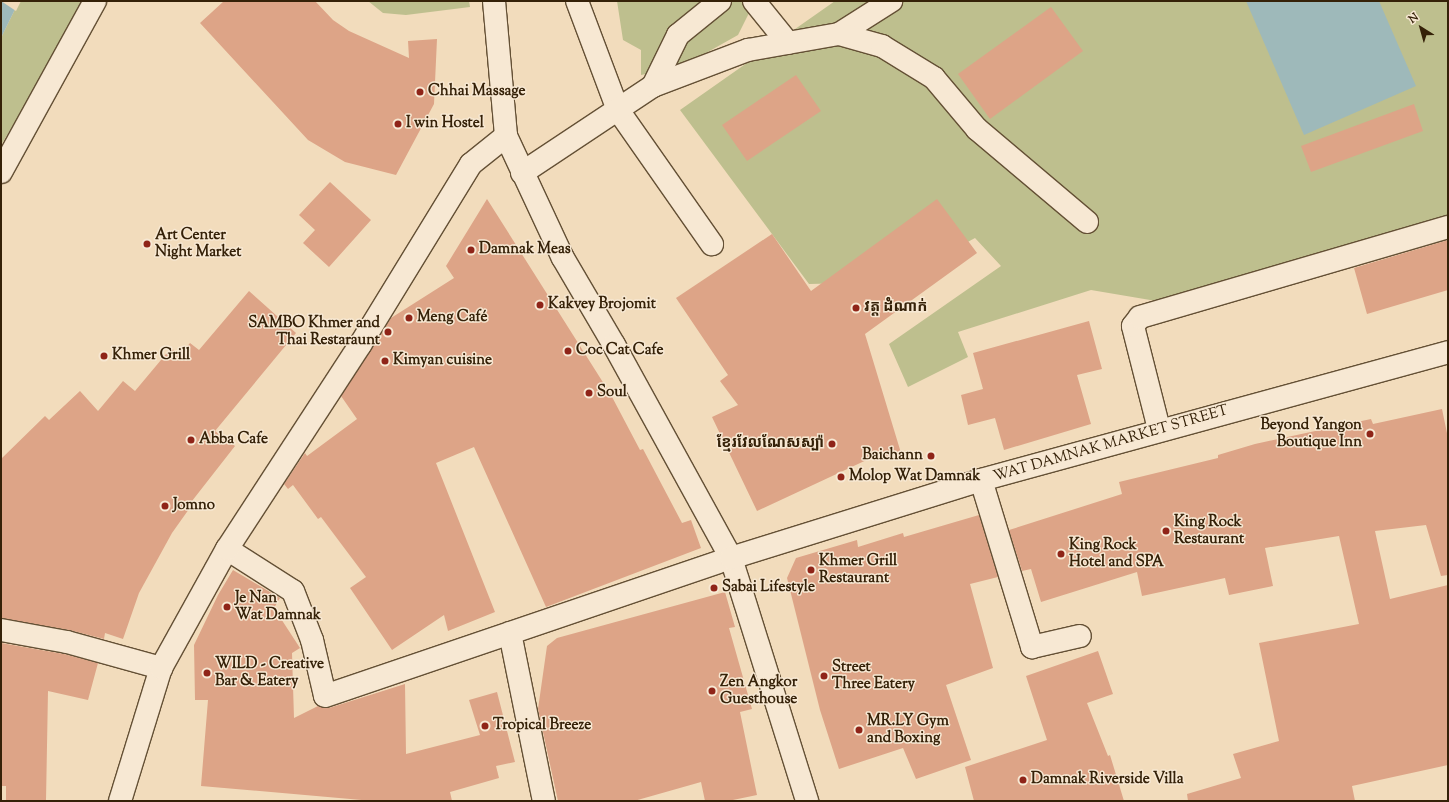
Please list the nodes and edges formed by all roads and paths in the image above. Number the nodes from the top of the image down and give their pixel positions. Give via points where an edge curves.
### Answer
1 (95, 1) edge
2 (494, 1) edge
3 (576, 1) edge
4 (720, 1) edge
5 (754, 1) edge
6 (891, 1) edge
7 (839, 34) junction
8 (788, 43) junction
9 (653, 86) junction
10 (618, 110) junction
11 (506, 136) junction
12 (1, 172) edge
13 (522, 173) junction
14 (1087, 222) dead end
15 (1448, 227) edge
16 (712, 244) dead end
17 (1448, 352) edge
18 (1159, 429) junction
19 (981, 480) junction
20 (227, 549) junction
21 (731, 558) junction
22 (1, 630) edge
23 (510, 633) junction
24 (1080, 636) dead end
25 (160, 668) junction
26 (120, 801) edge
27 (544, 801) edge
28 (807, 801) edge

1 - 12 street
2 - 11 street
3 - 10 street
4 - 9 street via 678,35
5 - 8 street
6 - 7 street
7 - 8 street
7 - 14 street via 882,46 934,78 977,129
8 - 9 street via 748,50
9 - 10 street
10 - 13 street
10 - 16 street
11 - 13 street
11 - 20 street via 471,164 360,345
13 - 21 street via 562,258 614,345
15 - 18 street via 1140,317 1132,326
17 - 18 street, WAT DAMNAK MARKET STREET
18 - 19 street, WAT DAMNAK MARKET STREET
19 - 21 street, WAT DAMNAK MARKET STREET
19 - 24 street via 1032,647
20 - 23 street, WAT DAMNAK MARKET STREET via 293,591 312,640 325,696
20 - 25 street
21 - 23 street, WAT DAMNAK MARKET STREET
21 - 28 street
22 - 25 street via 67,642
23 - 27 street
25 - 26 street

